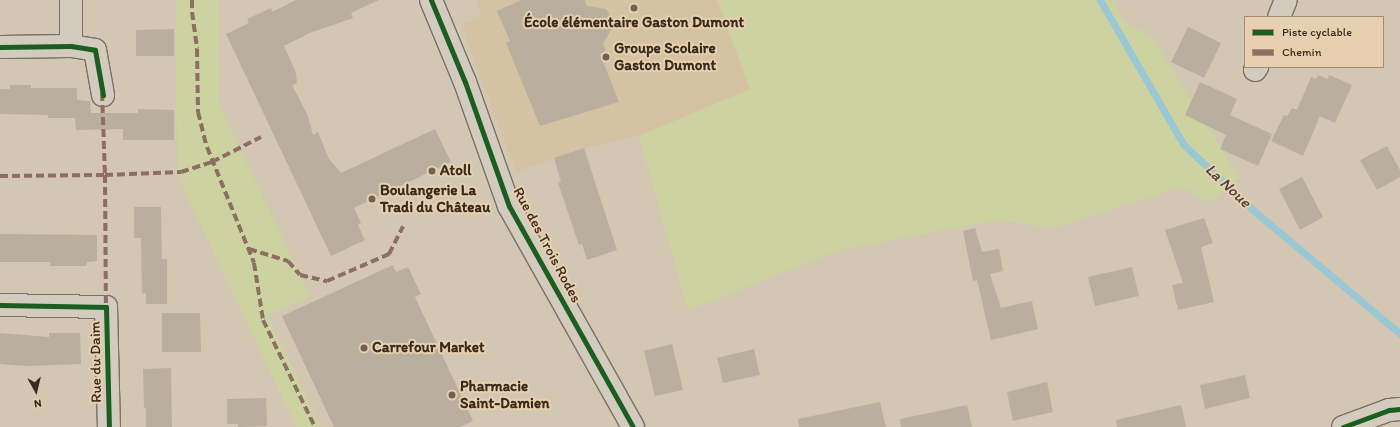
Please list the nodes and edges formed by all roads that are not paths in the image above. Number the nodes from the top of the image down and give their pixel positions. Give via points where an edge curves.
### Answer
1 (71, 0) edge
2 (431, 0) edge
3 (1286, 0) edge
4 (1279, 16) edge
5 (71, 46) junction
6 (0, 47) edge
7 (103, 95) dead end
8 (0, 305) edge
9 (1400, 409) edge
10 (109, 427) edge
11 (633, 427) edge
12 (1343, 427) edge

1 - 5 street
2 - 11 street, Rue des Trois Rodes via 465,82 509,206
3 - 4 street
5 - 6 street
5 - 7 street via 95,50
8 - 10 street, Rue du Daim via 106,307
9 - 12 street via 1389,410

